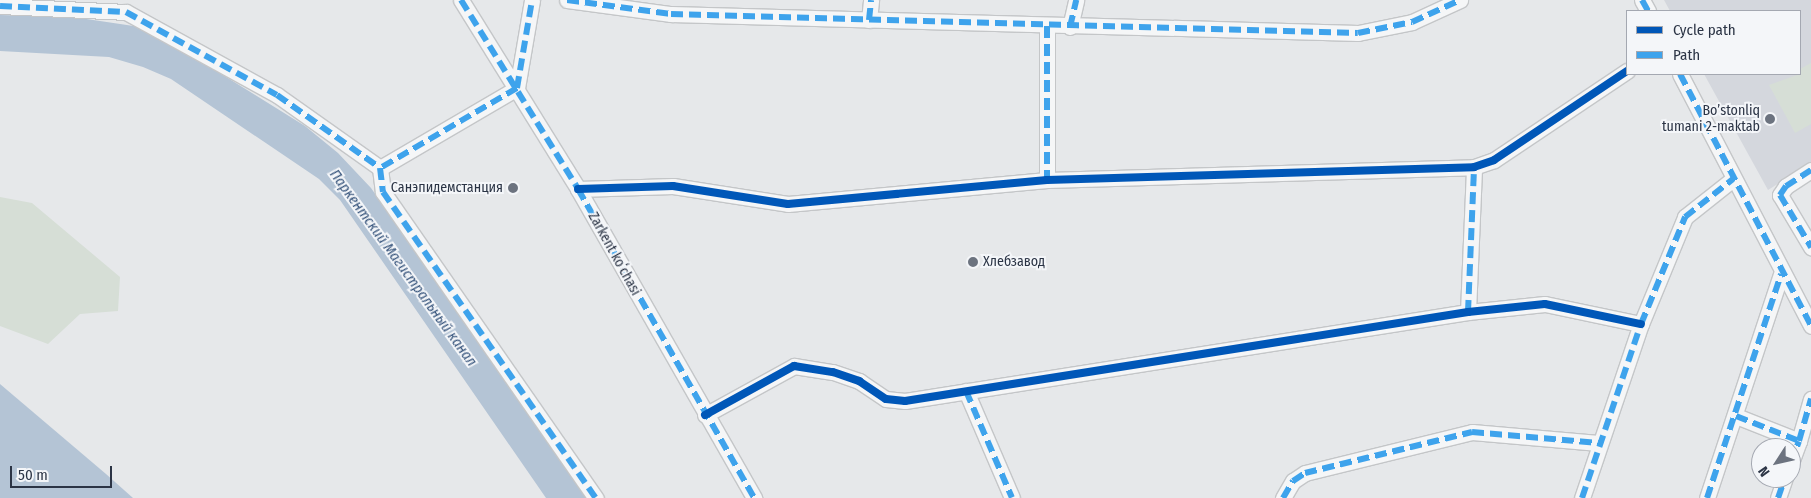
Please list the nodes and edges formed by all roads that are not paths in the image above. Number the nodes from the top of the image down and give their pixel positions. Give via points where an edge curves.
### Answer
1 (461, 0) edge
2 (532, 0) edge
3 (568, 0) edge
4 (871, 0) edge
5 (1076, 0) edge
6 (1460, 0) edge
7 (0, 6) edge
8 (869, 20) junction
9 (1047, 26) junction
10 (1070, 27) junction
11 (1626, 72) edge
12 (1681, 75) edge
13 (517, 88) junction
14 (1474, 166) junction
15 (380, 168) junction
16 (1811, 170) edge
17 (1733, 179) junction
18 (1047, 180) junction
19 (578, 189) junction
20 (1811, 246) edge
21 (1781, 274) junction
22 (1468, 312) junction
23 (1642, 324) junction
24 (1811, 326) edge
25 (966, 391) junction
26 (1811, 399) edge
27 (705, 415) junction
28 (1736, 416) junction
29 (1791, 438) edge
30 (1800, 438) edge
31 (1599, 443) junction
32 (596, 498) edge
33 (754, 498) edge
34 (1012, 498) edge
35 (1283, 498) edge
36 (1582, 498) edge
37 (1706, 498) edge

1 - 13 street, Zarkent koʻchasi
2 - 13 street
3 - 8 street via 671,14
4 - 8 street
5 - 10 street
6 - 10 street via 1412,22 1358,33
7 - 15 street via 126,12 277,95
8 - 9 street
9 - 10 street
9 - 18 street
11 - 14 street via 1494,160
12 - 17 street
13 - 15 street
13 - 19 street, Zarkent koʻchasi
14 - 18 street
14 - 22 street
15 - 32 street via 383,192
16 - 20 street via 1786,186 1780,195
17 - 21 street
17 - 23 street via 1685,217
18 - 19 street via 788,204 673,186
19 - 27 street, Zarkent koʻchasi
21 - 24 street
21 - 28 street
22 - 23 street via 1545,304
22 - 25 street
23 - 31 street
25 - 27 street via 905,401 886,398 859,381 794,366
25 - 34 street
26 - 30 street
27 - 33 street, Zarkent koʻchasi
28 - 29 street
28 - 37 street
31 - 35 street via 1472,432 1305,473 1293,481
31 - 36 street

